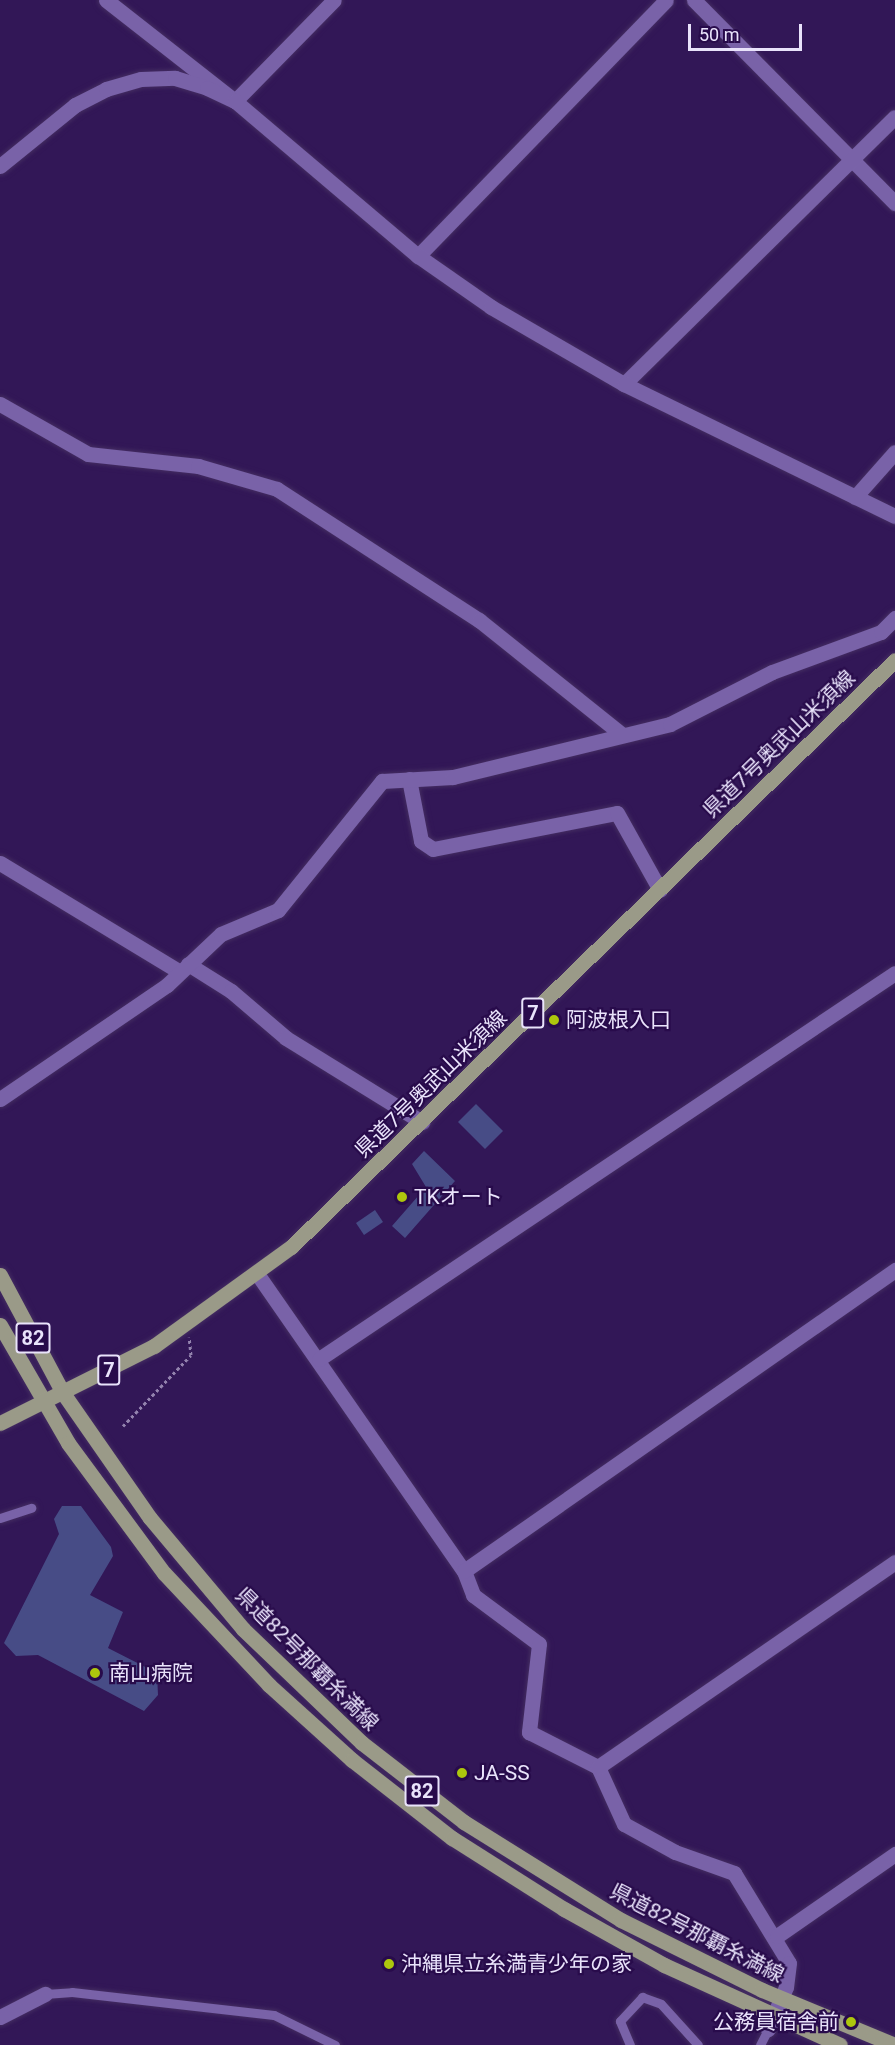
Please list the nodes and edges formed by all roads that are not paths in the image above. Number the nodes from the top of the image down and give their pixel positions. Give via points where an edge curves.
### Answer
1 (106, 0) edge
2 (334, 0) edge
3 (666, 0) edge
4 (694, 0) edge
5 (235, 101) junction
6 (895, 117) edge
7 (852, 159) junction
8 (0, 166) edge
9 (895, 203) edge
10 (418, 256) junction
11 (624, 384) junction
12 (0, 404) edge
13 (895, 452) edge
14 (855, 497) junction
15 (895, 516) edge
16 (895, 618) edge
17 (895, 660) edge
18 (620, 733) junction
19 (409, 779) junction
20 (0, 863) edge
21 (660, 890) junction
22 (184, 968) junction
23 (895, 973) edge
24 (0, 1099) edge
25 (422, 1122) junction
26 (895, 1270) edge
27 (0, 1275) edge
28 (258, 1275) junction
29 (0, 1325) edge
30 (320, 1359) junction
31 (63, 1393) junction
32 (43, 1403) junction
33 (0, 1423) edge
34 (31, 1508) dead end
35 (0, 1518) edge
36 (895, 1562) edge
37 (464, 1571) junction
38 (598, 1767) junction
39 (895, 1854) edge
40 (777, 1936) junction
41 (45, 1994) joint
42 (781, 1999) junction
43 (0, 2017) edge
44 (771, 2023) junction
45 (836, 2044) edge
46 (335, 2045) edge
47 (630, 2045) edge
48 (698, 2045) edge
49 (760, 2045) edge
50 (895, 2045) edge

1 - 5 street
2 - 5 street
3 - 10 street
4 - 7 street
5 - 8 street via 175,78 141,79 75,105
5 - 10 street
6 - 7 street
7 - 9 street
7 - 11 street
10 - 11 street via 509,319
11 - 14 street
12 - 18 street via 88,454 198,466 277,489 479,620
13 - 14 street
14 - 15 street
16 - 18 street via 881,632 772,672 684,718
17 - 21 main road, 県道7号奥武山米須線 / 7
18 - 19 street via 453,777
19 - 21 street via 421,841 433,849 616,813
19 - 22 street via 382,781 372,789 278,910 221,934
20 - 22 street
21 - 25 main road, 県道7号奥武山米須線 / 7
22 - 24 street
22 - 25 street via 231,991 286,1038
23 - 30 street
25 - 28 main road, 県道7号奥武山米須線 / 7
26 - 37 street
27 - 31 main road, 県道82号那覇糸満線 / 82
28 - 30 street
28 - 31 main road, 県道7号奥武山米須線 / 7 via 184,1328
29 - 32 main road, 県道82号那覇糸満線 / 82
30 - 37 street
31 - 32 main road, 県道7号奥武山米須線 / 7
31 - 42 main road, 県道82号那覇糸満線 / 82 via 206,1587 362,1743 464,1822 572,1891
32 - 33 main road, 県道7号奥武山米須線 / 7
32 - 44 main road, 県道82号那覇糸満線 / 82 via 164,1573 268,1685 352,1760 452,1838 564,1909
34 - 35 lane
36 - 38 street
37 - 38 street via 473,1594 539,1644 529,1731
38 - 40 street via 624,1824 675,1852 734,1873
39 - 40 street
40 - 42 street via 789,1963
41 - 43 street
41 - 46 lane via 72,1992 274,2015
42 - 44 street
42 - 50 main road, 県道82号那覇糸満線 / 82
44 - 45 main road, 県道82号那覇糸満線 / 82
44 - 49 lane
47 - 48 lane via 620,2021 642,1997 661,2004

